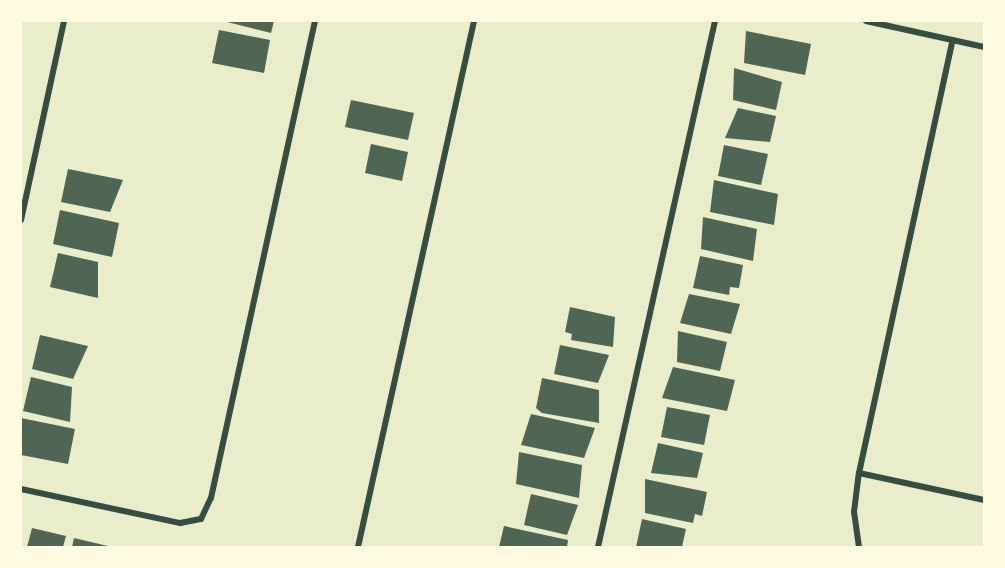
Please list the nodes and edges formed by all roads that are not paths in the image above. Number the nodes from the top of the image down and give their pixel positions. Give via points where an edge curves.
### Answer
1 (64, 21) edge
2 (315, 21) edge
3 (474, 21) edge
4 (716, 21) edge
5 (866, 21) edge
6 (953, 40) junction
7 (984, 47) edge
8 (21, 220) edge
9 (859, 474) junction
10 (21, 489) edge
11 (984, 500) edge
12 (358, 547) edge
13 (598, 547) edge
14 (859, 547) edge

1 - 8 street
2 - 10 street via 211,498 201,519 180,523
3 - 12 street
4 - 13 street
5 - 6 street
6 - 7 street
6 - 9 street
9 - 11 street
9 - 14 street via 854,512

